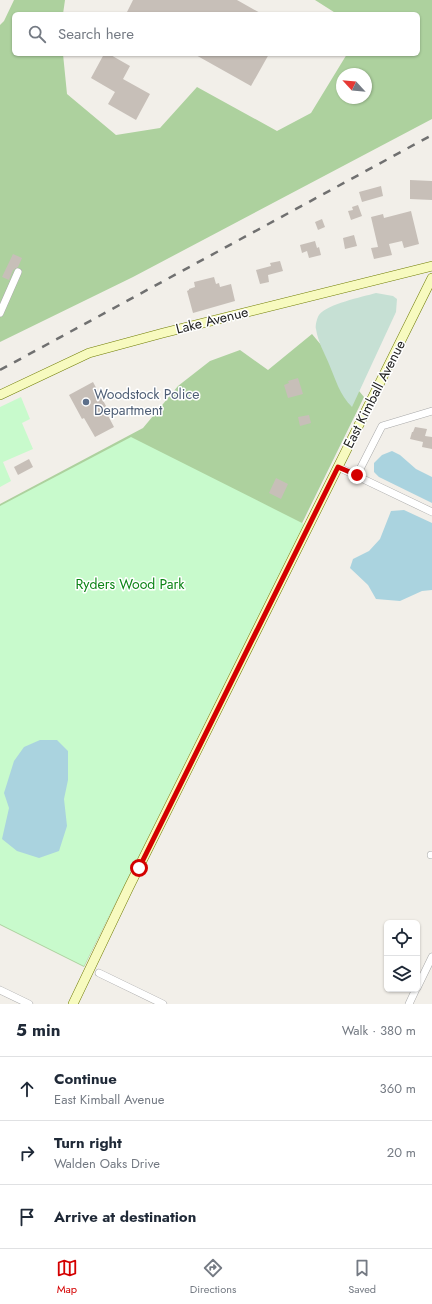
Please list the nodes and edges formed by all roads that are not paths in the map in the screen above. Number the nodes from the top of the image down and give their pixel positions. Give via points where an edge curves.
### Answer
1 (432, 266) edge
2 (18, 272) dead end
3 (432, 278) edge
4 (0, 313) edge
5 (0, 396) edge
6 (432, 412) edge
7 (338, 467) junction
8 (357, 475) junction
9 (432, 512) edge
10 (432, 957) edge
11 (100, 973) dead end
12 (420, 982) edge
13 (0, 990) edge
14 (415, 992) edge
15 (29, 1004) edge
16 (72, 1004) edge
17 (163, 1004) edge
18 (409, 1004) edge

1 - 5 street, Lake Avenue via 89,353
2 - 4 street
3 - 7 street, East Kimball Avenue
6 - 8 street via 382,426
7 - 8 street
7 - 16 street, East Kimball Avenue
8 - 9 street
10 - 12 street
11 - 17 street
13 - 15 street
14 - 18 street

